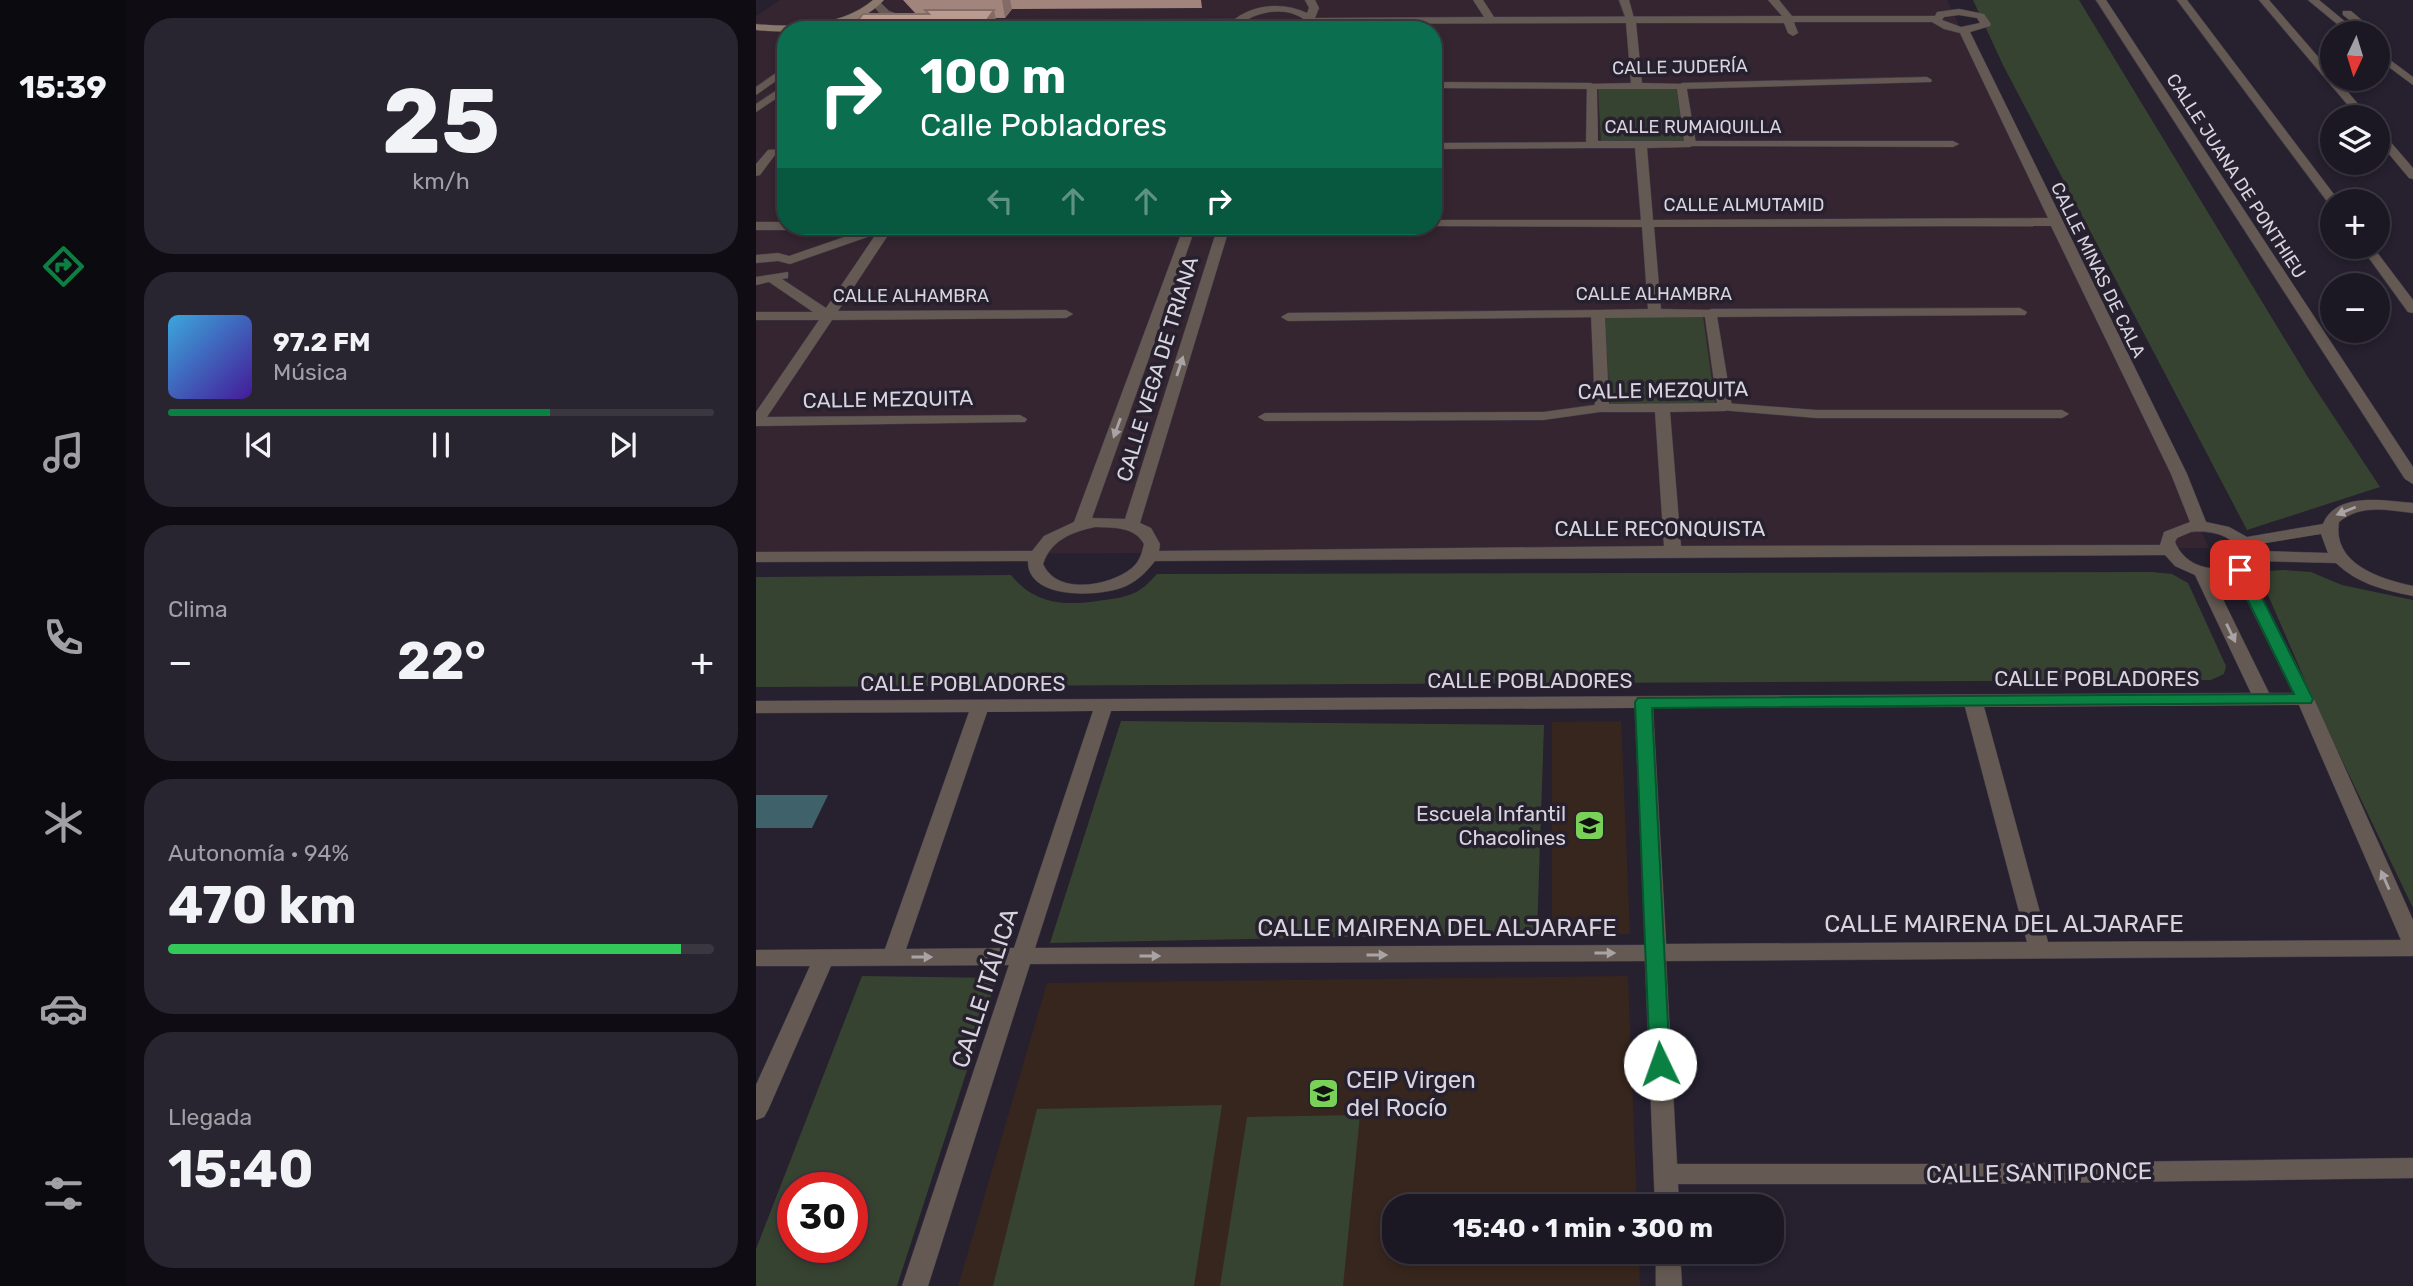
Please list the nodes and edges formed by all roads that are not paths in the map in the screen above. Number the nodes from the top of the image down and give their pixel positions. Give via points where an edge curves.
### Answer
1 (1310, 0) edge
2 (1478, 0) edge
3 (1624, 0) edge
4 (1773, 0) edge
5 (1952, 0) edge
6 (2101, 0) edge
7 (2182, 0) edge
8 (2264, 0) edge
9 (2313, 0) edge
10 (2332, 0) edge
11 (878, 2) edge
12 (865, 11) junction
13 (1959, 12) junction
14 (1789, 19) junction
15 (1936, 19) junction
16 (1310, 20) junction
17 (1491, 20) junction
18 (1631, 20) junction
19 (834, 21) edge
20 (868, 21) edge
21 (920, 21) edge
22 (1241, 21) edge
23 (2339, 21) edge
24 (2357, 21) edge
25 (758, 27) edge
26 (777, 28) edge
27 (1964, 30) junction
28 (1793, 33) dead end
29 (2390, 54) edge
30 (2390, 57) edge
31 (2413, 67) edge
32 (777, 76) edge
33 (1927, 80) dead end
34 (2413, 82) edge
35 (1442, 85) edge
36 (1591, 86) junction
37 (1637, 86) junction
38 (1682, 86) junction
39 (756, 92) edge
40 (777, 94) edge
41 (2354, 105) edge
42 (756, 109) edge
43 (1690, 144) junction
44 (1952, 144) dead end
45 (1592, 145) junction
46 (1641, 145) junction
47 (1442, 146) edge
48 (2390, 148) edge
49 (777, 152) edge
50 (756, 172) edge
51 (2413, 175) edge
52 (2324, 189) edge
53 (2055, 222) junction
54 (1647, 223) junction
55 (1442, 224) edge
56 (756, 226) edge
57 (777, 226) edge
58 (861, 235) edge
59 (881, 235) edge
60 (1187, 235) edge
61 (1221, 235) edge
62 (756, 259) edge
63 (2376, 259) edge
64 (790, 260) junction
65 (773, 279) junction
66 (756, 281) edge
67 (2413, 309) edge
68 (2020, 312) dead end
69 (1710, 313) junction
70 (1066, 314) dead end
71 (1598, 314) junction
72 (1655, 314) junction
73 (756, 316) edge
74 (829, 316) junction
75 (1289, 317) dead end
76 (1725, 407) junction
77 (1602, 408) junction
78 (1662, 409) junction
79 (2062, 414) dead end
80 (1265, 417) dead end
81 (1020, 419) dead end
82 (757, 422) edge
83 (2412, 478) edge
84 (2413, 508) edge
85 (1081, 525) junction
86 (1131, 525) junction
87 (2200, 526) junction
88 (2326, 528) junction
89 (2168, 550) junction
90 (1673, 551) junction
91 (756, 556) edge
92 (1036, 556) junction
93 (1152, 556) junction
94 (2245, 556) junction
95 (2338, 558) junction
96 (2201, 571) junction
97 (2413, 591) edge
98 (2305, 699) junction
99 (2263, 700) junction
100 (1973, 701) junction
101 (1644, 702) junction
102 (1104, 705) junction
103 (980, 706) junction
104 (756, 707) edge
105 (2413, 945) edge
106 (2040, 950) junction
107 (1655, 953) junction
108 (1023, 957) junction
109 (756, 958) edge
110 (824, 958) junction
111 (892, 958) junction
112 (756, 1110) edge
113 (2413, 1168) edge
114 (1665, 1174) junction
115 (1666, 1194) edge
116 (1669, 1264) edge
117 (915, 1286) edge
118 (1670, 1286) edge

1 - 16 street via 1314,8
2 - 17 street
3 - 18 street
4 - 14 street
5 - 13 street
6 - 83 street, CALLE JUANA DE PONTHIEU
7 - 52 street
8 - 41 street
9 - 23 street
10 - 24 street
11 - 12 main road
11 - 21 street via 884,13
12 - 19 main road
12 - 20 street
13 - 15 street
13 - 27 street via 1986,21
14 - 15 street
14 - 18 street
14 - 28 street
15 - 27 street via 1943,26
16 - 17 street
16 - 22 street via 1288,10 1267,10 1247,11
17 - 18 street
18 - 37 street
25 - 26 main road
27 - 53 street, CALLE MINAS DE CALA
29 - 31 street
30 - 34 street
32 - 39 street
33 - 38 street, CALLE JUDERÍA
35 - 36 street, CALLE JUDERÍA
36 - 37 street, CALLE JUDERÍA
36 - 45 street
37 - 38 street, CALLE JUDERÍA
38 - 43 street
40 - 42 street
43 - 44 street, CALLE RUMAIQUILLA
43 - 46 street, CALLE RUMAIQUILLA
45 - 46 street, CALLE RUMAIQUILLA
45 - 47 street, CALLE RUMAIQUILLA
46 - 54 street
48 - 51 street
49 - 50 street
53 - 54 street, CALLE ALMUTAMID
53 - 87 street, CALLE MINAS DE CALA
54 - 55 street, CALLE ALMUTAMID
54 - 72 street
56 - 57 street
58 - 64 street
59 - 74 street
60 -> 85 street
86 -> 61 street, CALLE VEGA DE TRIANA
62 - 64 street
63 - 67 street
64 - 65 street via 790,271
65 - 66 street
65 - 74 street
68 - 69 street, CALLE ALHAMBRA
69 - 72 street, CALLE ALHAMBRA
69 - 76 street
70 - 74 street, CALLE ALHAMBRA
71 - 72 street, CALLE ALHAMBRA
71 - 75 street, CALLE ALHAMBRA
71 - 77 street
73 - 74 street, CALLE ALHAMBRA
74 - 82 street
76 - 78 street, CALLE MEZQUITA
76 - 79 street, CALLE MEZQUITA via 1816,414
77 - 78 street, CALLE MEZQUITA
77 - 80 street, CALLE MEZQUITA via 1543,416
78 - 90 street
81 - 82 street, CALLE MEZQUITA
84 -> 88 street via 2370,504 2349,508 2334,516
85 - 86 street
85 - 92 street via 1048,541
86 - 93 street via 1152,541
87 - 89 street via 2170,535
87 - 94 street via 2225,531
88 - 94 street
88 - 95 street
89 - 90 street, CALLE RECONQUISTA
89 - 96 street via 2180,562
90 - 93 street, CALLE RECONQUISTA
91 - 92 street
92 - 93 street via 1043,578 1075,590 1129,579
94 - 95 street
94 - 96 street via 2215,574
94 - 98 street
95 - 97 street via 2379,583
96 -> 99 street
98 - 99 street, CALLE POBLADORES
105 -> 98 street
99 - 100 street, CALLE POBLADORES
100 - 101 street, CALLE POBLADORES
100 - 106 street
101 - 102 street, CALLE POBLADORES
101 - 107 street
102 - 103 street, CALLE POBLADORES
102 - 108 street, CALLE ITÁLICA
103 - 104 street, CALLE POBLADORES
103 - 111 street
105 - 106 street, CALLE MAIRENA DEL ALJARAFE
106 - 107 street, CALLE MAIRENA DEL ALJARAFE
108 -> 107 street, CALLE MAIRENA DEL ALJARAFE
107 - 114 street
111 -> 108 street, CALLE MAIRENA DEL ALJARAFE
108 - 117 street, CALLE ITÁLICA
109 - 110 street, CALLE MAIRENA DEL ALJARAFE
110 - 111 street, CALLE MAIRENA DEL ALJARAFE
110 - 112 street
113 - 114 street, CALLE SANTIPONCE
114 - 115 street
116 - 118 street

